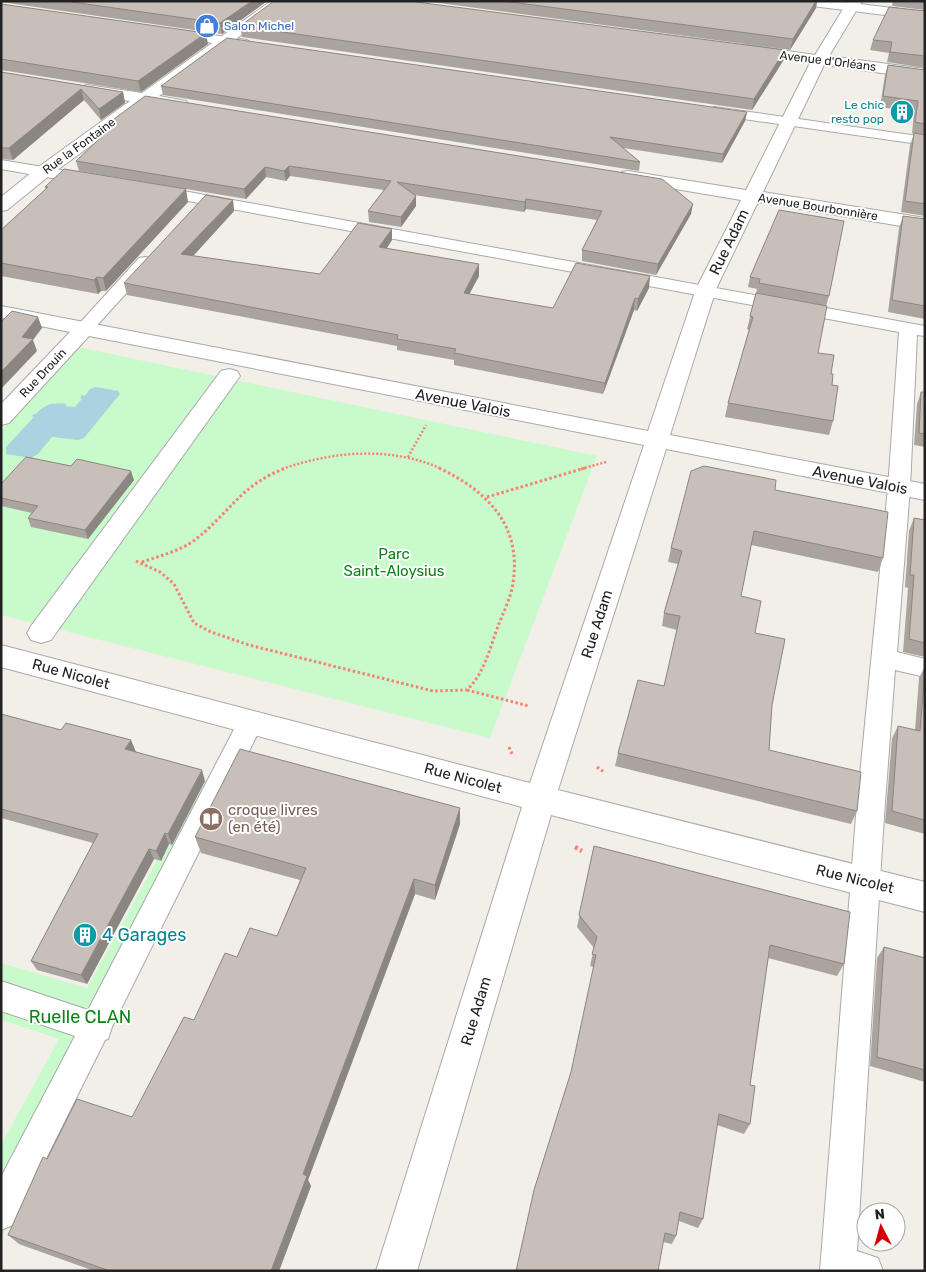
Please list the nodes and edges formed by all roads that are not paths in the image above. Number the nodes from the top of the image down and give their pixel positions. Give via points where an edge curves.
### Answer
1 (280, 1) edge
2 (804, 1) edge
3 (853, 4) edge
4 (925, 16) edge
5 (163, 32) edge
6 (224, 41) junction
7 (261, 46) edge
8 (735, 49) edge
9 (819, 60) junction
10 (925, 74) edge
11 (74, 88) edge
12 (144, 98) junction
13 (198, 107) edge
14 (700, 109) edge
15 (788, 122) junction
16 (925, 141) edge
17 (1, 164) edge
18 (43, 172) junction
19 (610, 173) edge
20 (107, 182) edge
21 (136, 187) edge
22 (751, 196) junction
23 (204, 198) junction
24 (1, 206) edge
25 (190, 213) edge
26 (925, 224) edge
27 (157, 250) edge
28 (706, 289) junction
29 (1, 312) edge
30 (84, 329) junction
31 (917, 329) edge
32 (229, 376) dead end
33 (1, 418) edge
34 (656, 441) junction
35 (900, 488) junction
36 (925, 492) edge
37 (41, 633) dead end
38 (1, 656) edge
39 (884, 658) junction
40 (925, 668) edge
41 (251, 721) junction
42 (540, 799) junction
43 (866, 882) junction
44 (925, 897) edge
45 (1, 996) edge
46 (97, 1028) junction
47 (1, 1213) edge
48 (847, 1268) edge
49 (396, 1271) edge

1 - 6 street, Rue la Fontaine
2 - 3 lane
3 - 4 lane
3 - 9 street, Rue Adam
5 - 6 lane
6 - 7 lane
6 - 12 street, Rue la Fontaine
8 - 9 street, Avenue d'Orléans
9 - 10 street, Avenue d'Orléans
9 - 15 street, Rue Adam
11 - 12 street
12 - 13 street
12 - 18 street, Rue la Fontaine
14 - 15 lane
15 - 16 lane
15 - 22 street, Rue Adam
17 - 18 lane
18 - 20 lane
18 - 24 street, Rue la Fontaine
19 - 22 street, Avenue Bourbonnière
21 - 23 lane
22 - 26 street, Avenue Bourbonnière
22 - 28 street, Rue Adam
23 - 25 lane
23 - 28 lane
27 - 30 lane
28 - 31 lane
28 - 34 street, Rue Adam
29 - 30 street, Avenue Valois
30 - 33 street, Rue Drouin
30 - 34 street, Avenue Valois
31 - 35 lane
32 - 37 street
34 - 35 street, Avenue Valois
34 - 42 street, Rue Adam
35 - 36 street, Avenue Valois
35 - 39 lane
38 - 41 street, Rue Nicolet
39 - 40 lane
39 - 43 lane
41 - 42 street, Rue Nicolet
41 - 46 lane
42 - 43 street, Rue Nicolet
42 - 49 street, Rue Adam
43 - 44 street, Rue Nicolet
43 - 48 lane
45 - 46 lane
46 - 47 lane

